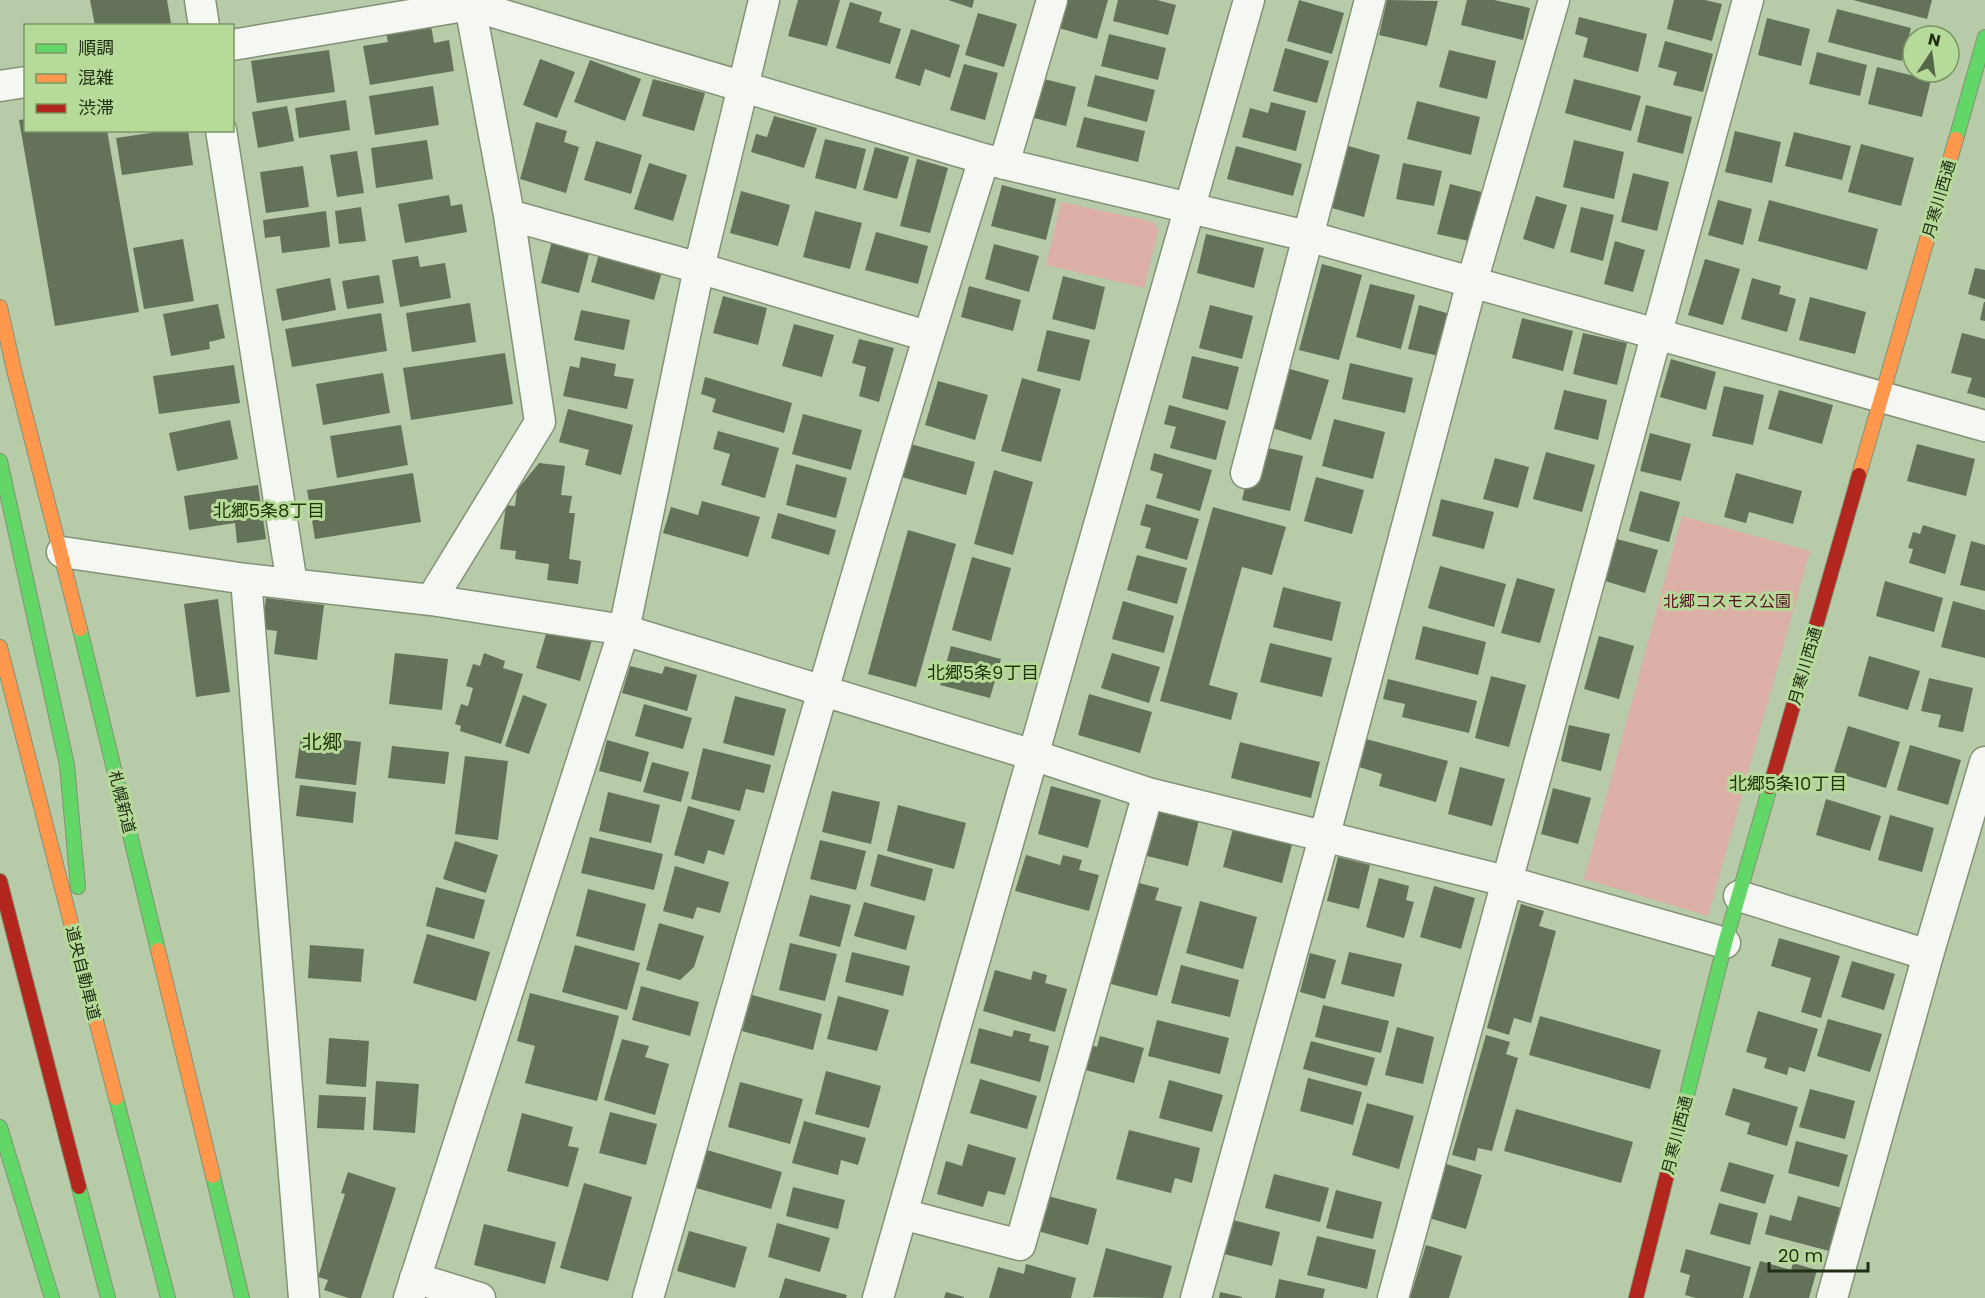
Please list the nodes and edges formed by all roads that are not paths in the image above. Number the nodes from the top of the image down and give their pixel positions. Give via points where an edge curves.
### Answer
1 (200, 0) edge
2 (764, 0) edge
3 (1052, 0) edge
4 (1249, 0) edge
5 (1371, 0) edge
6 (1554, 0) edge
7 (1748, 0) edge
8 (470, 2) edge
9 (536, 11) edge
10 (204, 24) edge
11 (1985, 37) edge
12 (234, 45) edge
13 (24, 82) edge
14 (0, 86) edge
15 (744, 87) junction
16 (221, 132) edge
17 (994, 162) junction
18 (1190, 209) junction
19 (508, 215) junction
20 (1307, 236) junction
21 (699, 268) junction
22 (1472, 282) junction
23 (0, 307) edge
24 (1657, 333) junction
25 (927, 336) junction
26 (1882, 397) junction
27 (1985, 426) edge
28 (0, 461) edge
29 (1246, 473) dead end
30 (62, 552) junction
31 (246, 579) junction
32 (292, 584) junction
33 (431, 600) junction
34 (624, 630) junction
35 (0, 647) edge
36 (823, 691) junction
37 (1033, 755) junction
38 (1985, 762) edge
39 (1149, 793) junction
40 (1324, 838) junction
41 (0, 881) edge
42 (1506, 881) junction
43 (1739, 896) junction
44 (1725, 943) junction
45 (4, 953) dead end
46 (1928, 955) junction
47 (87, 986) junction
48 (38, 1033) junction
49 (0, 1127) edge
50 (902, 1214) junction
51 (412, 1288) edge
52 (52, 1298) edge
53 (108, 1298) edge
54 (168, 1298) edge
55 (242, 1298) edge
56 (304, 1298) edge
57 (480, 1298) edge
58 (648, 1298) edge
59 (878, 1298) edge
60 (1196, 1298) edge
61 (1393, 1298) edge
62 (1636, 1298) edge
63 (1832, 1298) edge

1 - 10 street
2 - 15 street
3 - 17 street
4 - 18 street
5 - 20 street
6 - 22 street
7 - 24 street
8 - 9 street
8 - 12 street
8 - 19 street
9 - 15 street
11 - 26 main road, 月寒川西通
13 - 14 street
15 - 17 street
15 - 21 street
16 - 32 street
17 - 18 street
17 - 25 street
18 - 20 street
18 - 37 street
19 - 21 street
19 - 33 street via 540,422
20 - 22 street
20 - 29 street
21 - 25 street
21 - 34 street
22 - 24 street
22 - 40 street
23 - 30 main road, 札幌新道
24 - 26 street
24 - 42 street
25 - 36 street
26 - 27 street
26 - 43 main road, 月寒川西通
28 - 47 main road via 67,765
30 - 31 street
30 - 55 main road, 札幌新道
31 - 32 street
31 - 56 street
32 - 33 street
33 - 34 street
34 - 36 street
34 - 51 street
35 - 47 main road, 道央自動車道
36 - 37 street
36 - 58 street
37 - 39 street
37 - 50 street
38 - 46 street
39 - 40 street
39 - 50 street via 1020,1245
40 - 42 street
40 - 60 street
41 - 48 main road
42 - 44 street
42 - 61 street
43 - 44 main road, 月寒川西通
43 - 46 street
44 - 62 main road, 月寒川西通
45 - 48 main road
46 - 63 street
47 - 54 main road, 道央自動車道
48 - 53 main road
49 - 52 main road
50 - 59 street
51 - 57 street

